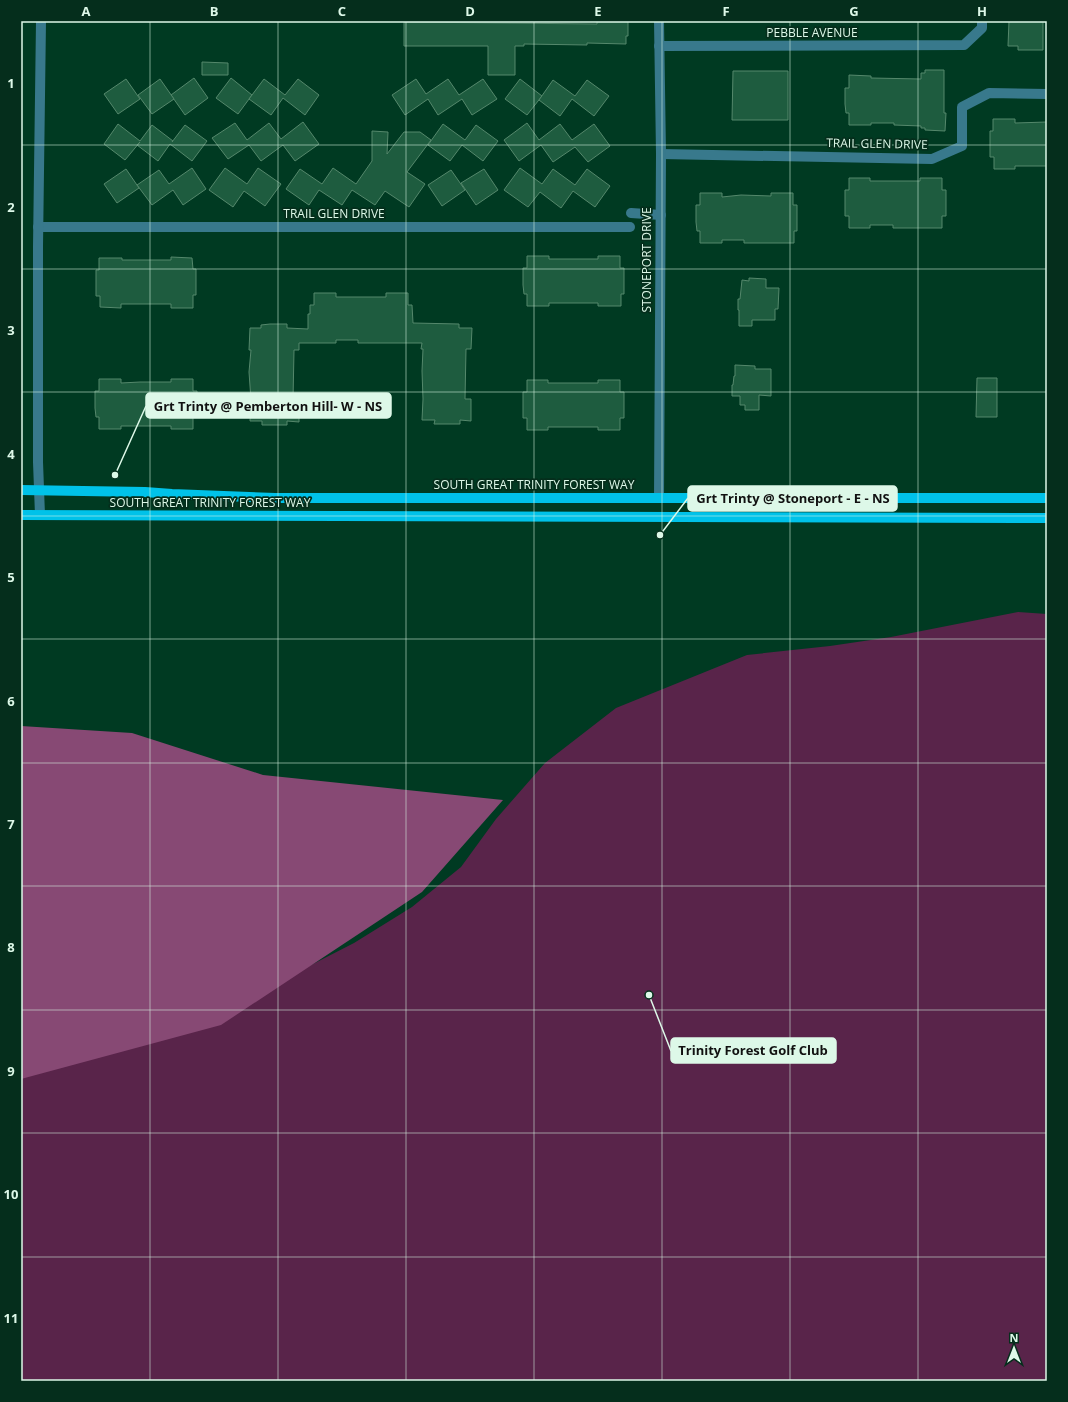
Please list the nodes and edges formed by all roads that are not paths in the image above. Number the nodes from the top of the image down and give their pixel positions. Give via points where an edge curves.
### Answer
1 (41, 21) edge
2 (659, 21) edge
3 (982, 21) edge
4 (659, 46) junction
5 (1047, 94) edge
6 (661, 154) junction
7 (631, 214) dead end
8 (661, 215) junction
9 (38, 227) junction
10 (630, 227) dead end
11 (21, 490) edge
12 (39, 490) junction
13 (659, 498) junction
14 (1047, 498) edge
15 (21, 515) edge
16 (40, 515) junction
17 (1047, 518) edge

1 - 9 street
2 - 4 street, STONEPORT DRIVE
3 - 4 street, PEBBLE AVENUE via 982,28 964,46
4 - 6 street, STONEPORT DRIVE
5 - 6 street, TRAIL GLEN DRIVE via 989,93 962,107 962,146 932,159
6 - 8 street, STONEPORT DRIVE
7 - 8 street
8 - 13 street, STONEPORT DRIVE
9 - 10 street, TRAIL GLEN DRIVE
9 - 12 street
11 - 12 main road, SOUTH GREAT TRINITY FOREST WAY
12 - 13 main road, SOUTH GREAT TRINITY FOREST WAY via 275,498
12 - 16 street
13 - 14 main road, SOUTH GREAT TRINITY FOREST WAY
15 - 16 main road, SOUTH GREAT TRINITY FOREST WAY
16 - 17 main road, SOUTH GREAT TRINITY FOREST WAY

